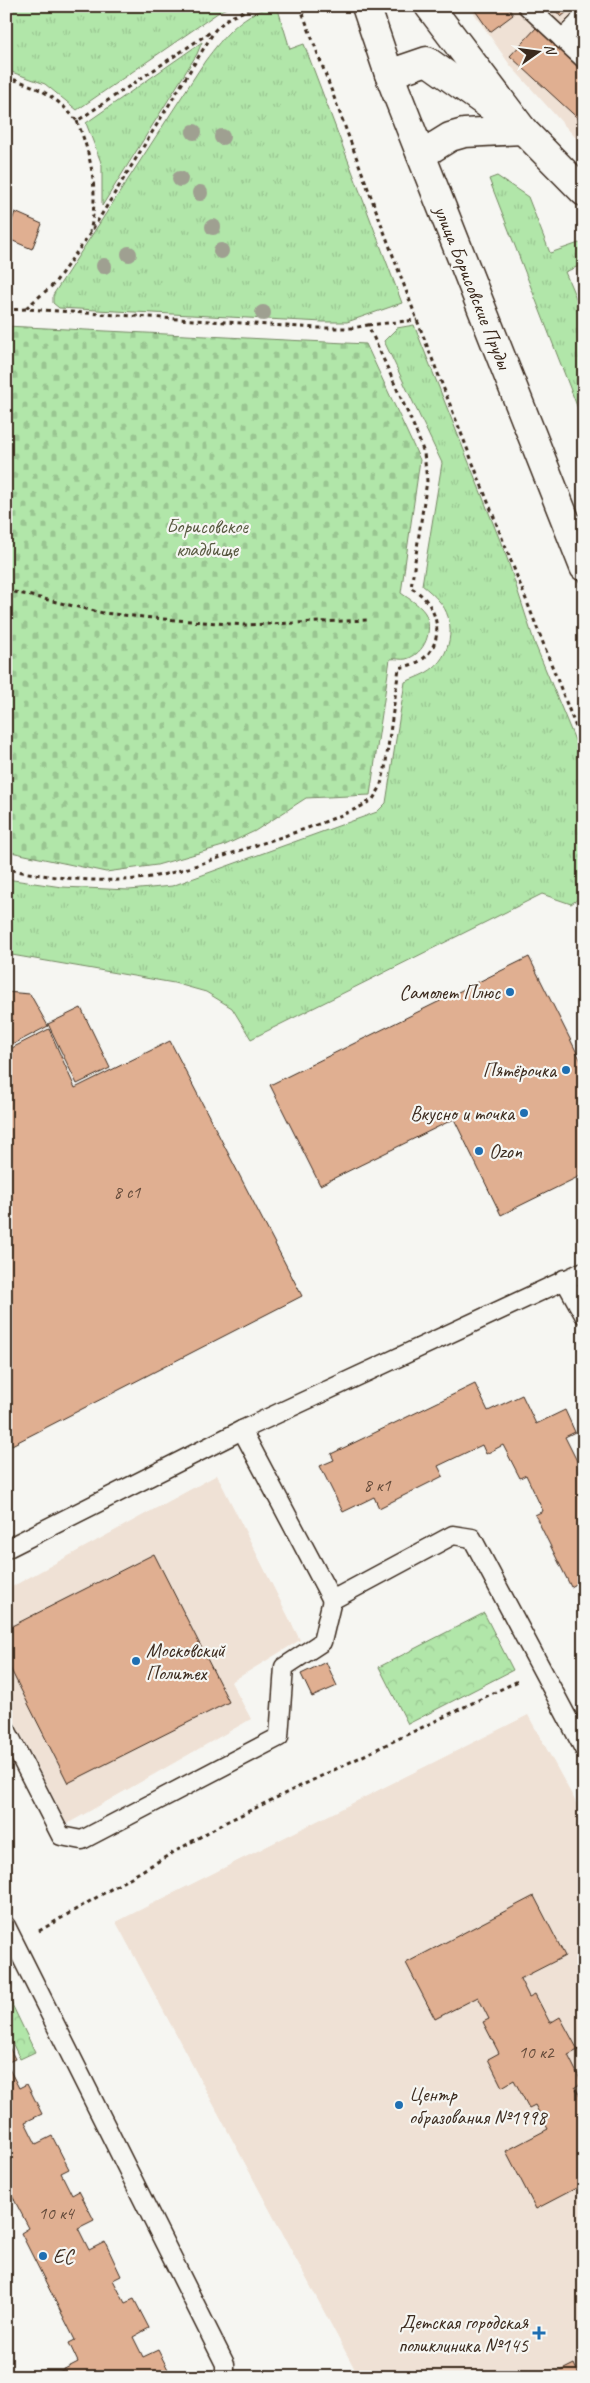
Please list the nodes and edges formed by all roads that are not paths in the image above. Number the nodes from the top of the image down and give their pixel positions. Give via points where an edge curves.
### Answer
1 (366, 6) edge
2 (429, 6) edge
3 (527, 6) edge
4 (584, 13) edge
5 (562, 39) junction
6 (584, 59) edge
7 (389, 74) junction
8 (523, 130) junction
9 (421, 155) junction
10 (584, 192) edge
11 (584, 567) edge
12 (584, 1270) edge
13 (564, 1279) junction
14 (584, 1315) edge
15 (242, 1430) junction
16 (6, 1548) edge
17 (332, 1600) junction
18 (6, 1729) edge
19 (584, 1749) edge
20 (6, 1926) edge
21 (225, 2377) edge

1 - 7 main road, улица Борисовские Пруды
2 - 8 main road
3 - 5 lane
4 - 5 lane
5 - 6 lane
7 - 8 main road via 427,61
7 - 9 main road, улица Борисовские Пруды
8 - 9 main road via 464,133 450,137
8 - 10 main road
9 - 11 main road, улица Борисовские Пруды
12 - 13 lane
13 - 14 lane
13 - 15 lane
15 - 16 lane
15 - 17 lane
17 - 18 lane via 322,1642 284,1668 279,1737 82,1840 61,1836
17 - 19 lane via 453,1535 472,1538
20 - 21 lane via 225,2364

